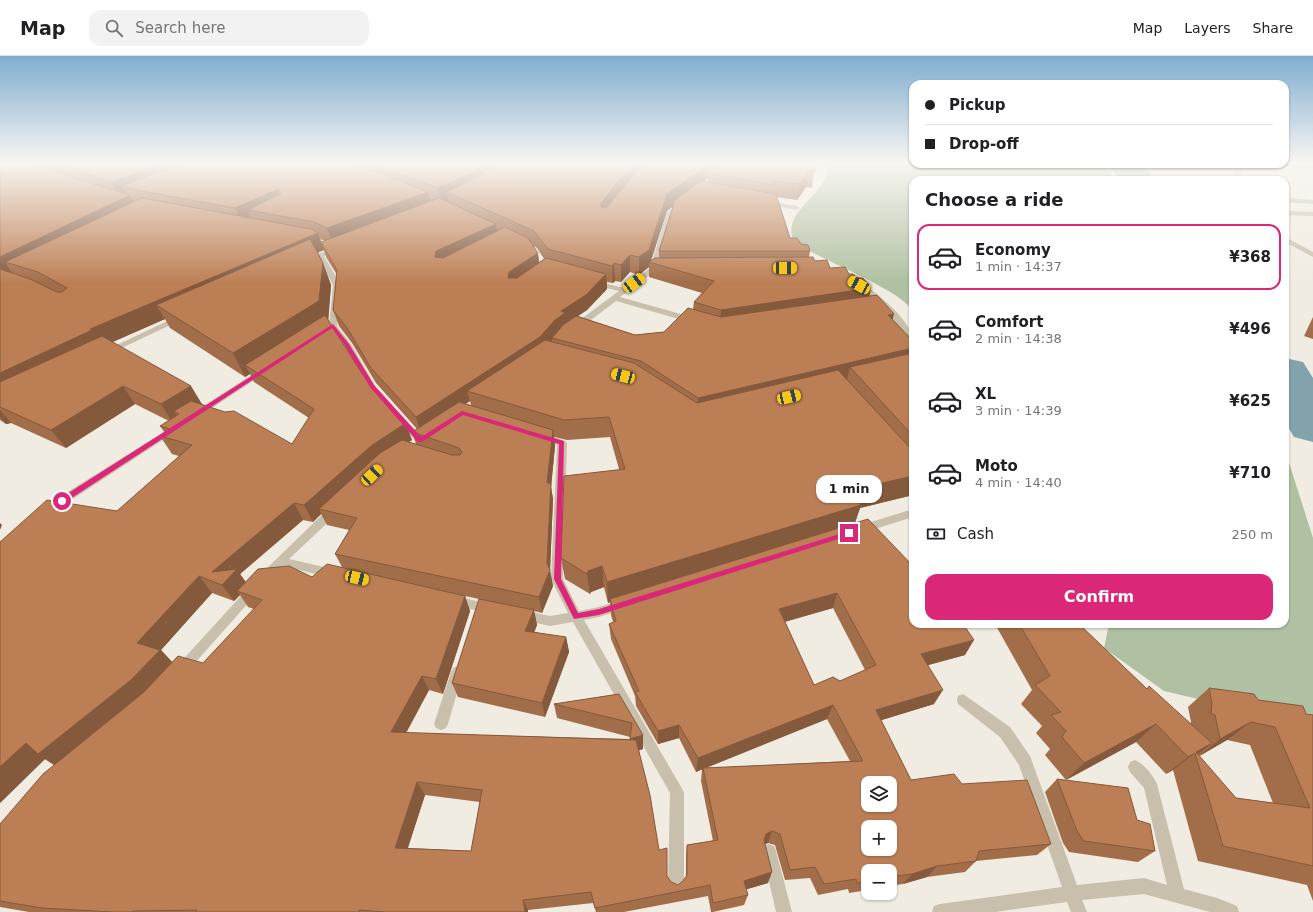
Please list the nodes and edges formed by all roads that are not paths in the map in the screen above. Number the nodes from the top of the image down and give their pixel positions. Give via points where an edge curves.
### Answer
1 (683, 203) edge
2 (765, 203) edge
3 (1289, 206) edge
4 (797, 208) dead end
5 (1289, 212) edge
6 (1301, 214) junction
7 (1313, 214) edge
8 (1289, 241) edge
9 (346, 244) edge
10 (320, 255) junction
11 (1313, 255) edge
12 (299, 265) edge
13 (653, 269) junction
14 (668, 269) edge
15 (586, 280) edge
16 (853, 282) edge
17 (624, 290) junction
18 (615, 298) junction
19 (885, 304) junction
20 (869, 306) edge
21 (186, 316) edge
22 (697, 322) edge
23 (567, 334) edge
24 (909, 334) edge
25 (101, 354) edge
26 (273, 364) edge
27 (377, 392) edge
28 (392, 410) edge
29 (200, 412) junction
30 (212, 417) edge
31 (432, 432) edge
32 (533, 434) edge
33 (343, 502) edge
34 (42, 514) edge
35 (909, 514) edge
36 (850, 533) edge
37 (280, 561) junction
38 (342, 575) edge
39 (448, 600) edge
40 (636, 600) edge
41 (479, 607) junction
42 (576, 616) junction
43 (474, 621) edge
44 (462, 658) edge
45 (174, 678) edge
46 (963, 700) dead end
47 (441, 724) dead end
48 (1135, 767) dead end
49 (769, 852) edge
50 (676, 886) edge
51 (1073, 893) junction
52 (1178, 896) junction
53 (784, 912) edge
54 (940, 912) edge
55 (1079, 912) edge
56 (1230, 912) edge

1 - 13 street via 670,212
2 - 4 street
3 - 6 street
5 - 6 street
6 - 7 street
8 - 11 street
9 - 10 street via 329,248
10 - 12 street
10 - 27 street via 337,285 329,328 347,344
13 - 14 street
13 - 17 street
15 - 17 street
16 - 19 street
17 - 18 street
18 - 22 street
18 - 23 street
19 - 20 street
19 - 24 street
21 - 25 street
26 - 29 street
28 - 31 street via 416,443
29 - 30 street
29 - 34 street
32 - 42 street via 562,443 558,579
33 - 37 street
35 - 36 street
37 - 38 street
37 - 45 street
39 - 41 street
40 - 42 street via 599,612
41 - 42 street via 550,621
41 - 43 street
42 - 50 street via 678,792
44 - 47 street
46 - 51 street via 1005,732 1025,761
48 - 52 street via 1150,784
49 - 53 street
51 - 52 street via 1144,886
51 - 54 street
51 - 55 street
52 - 56 street

